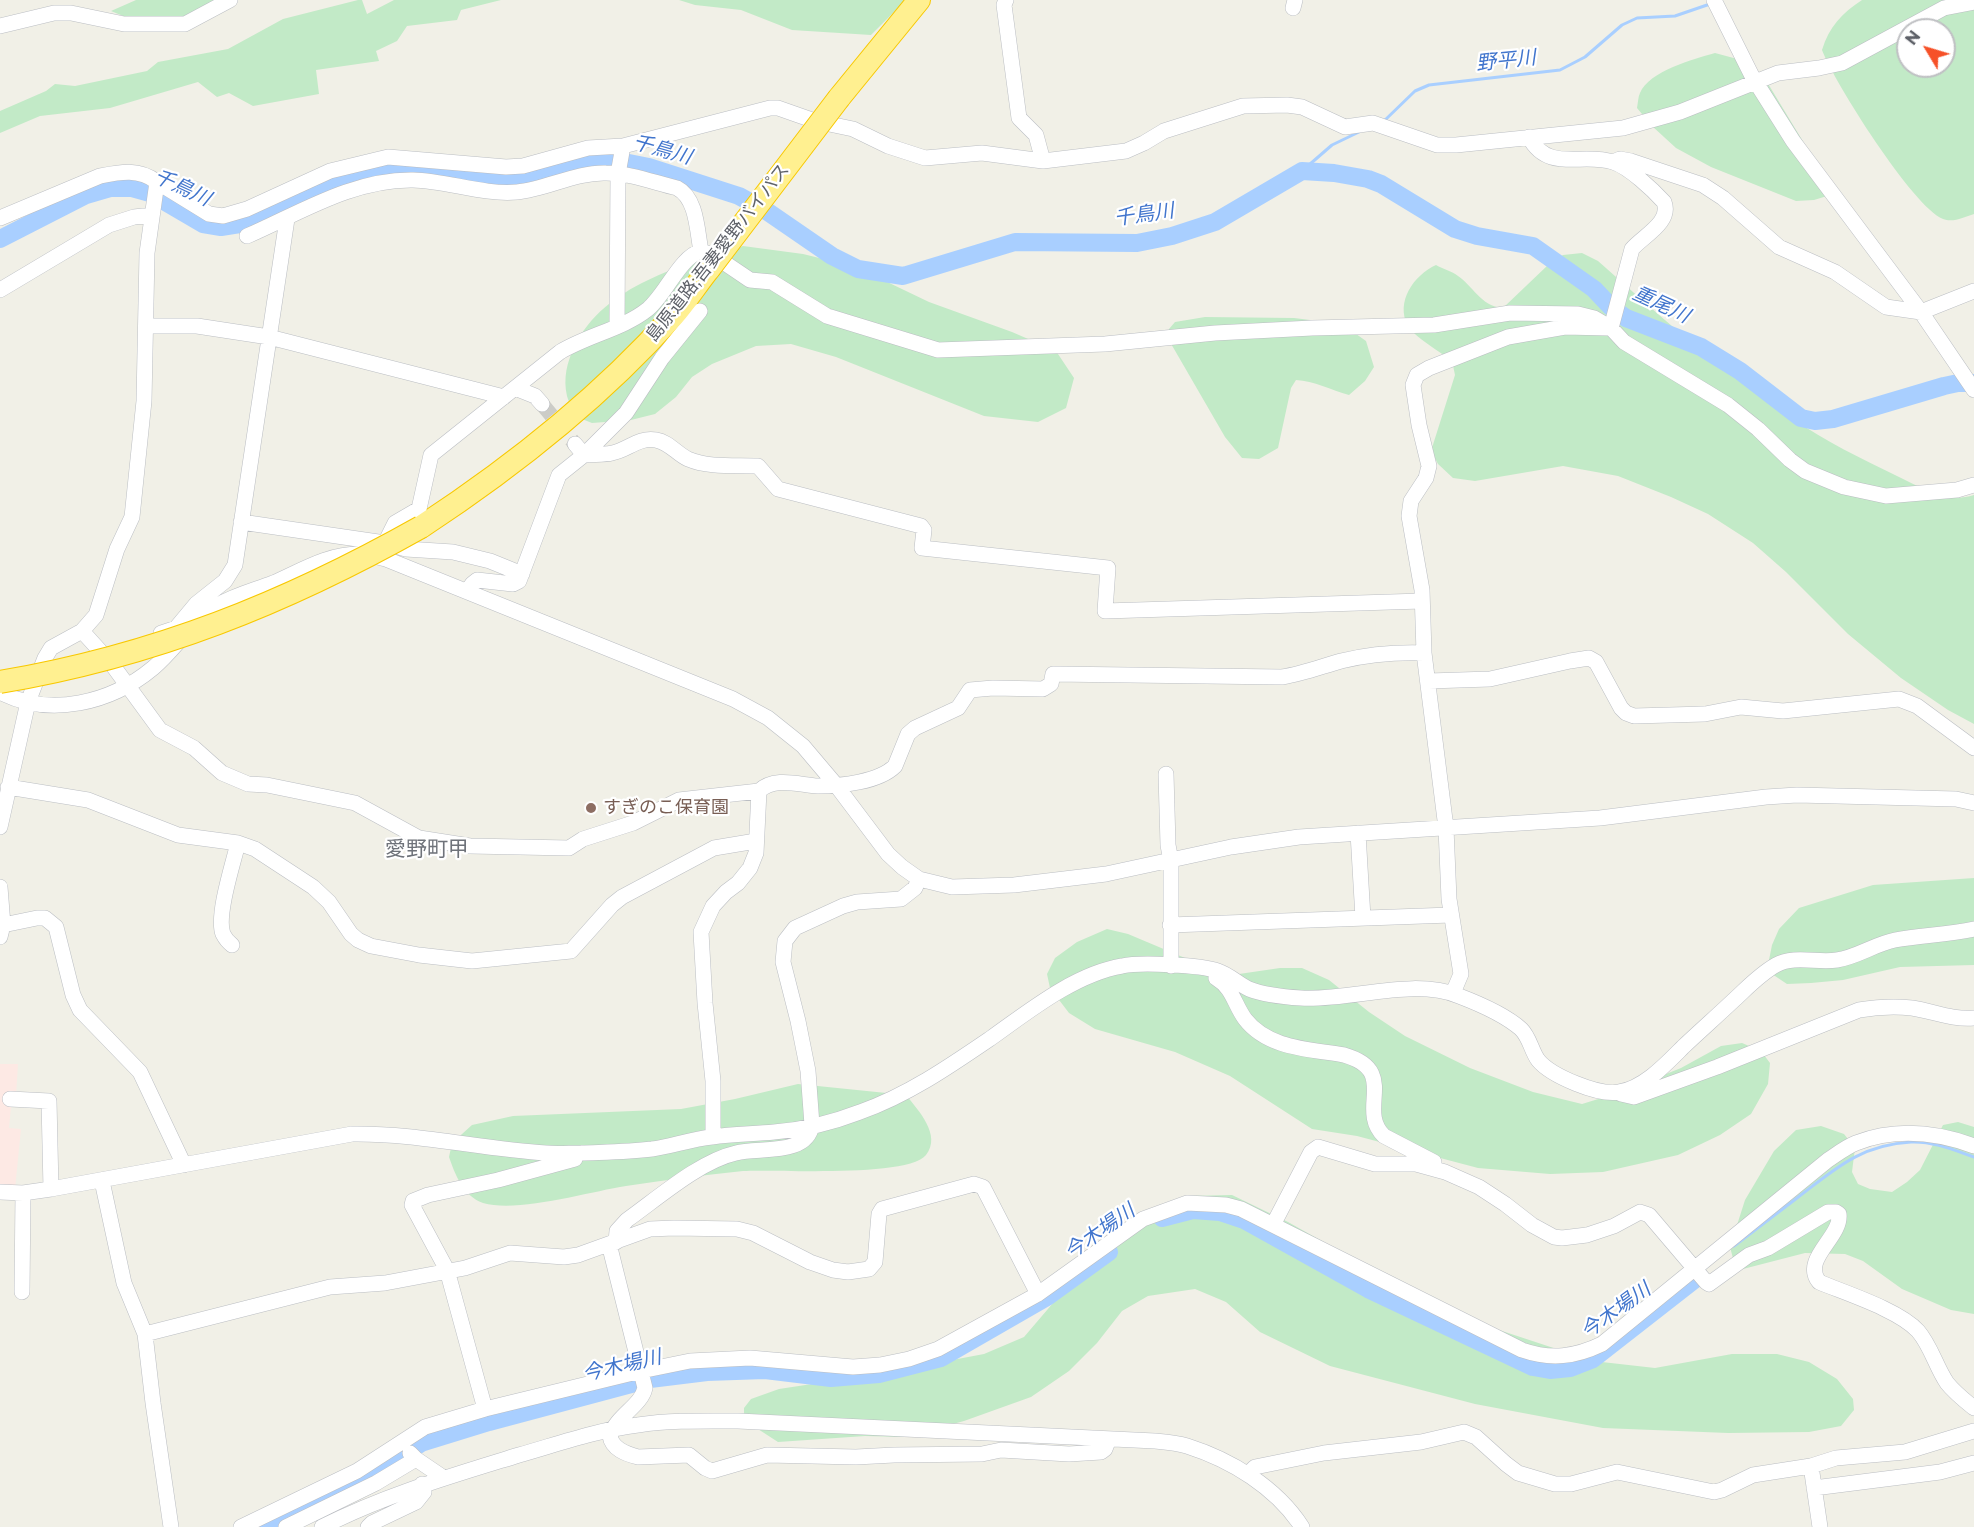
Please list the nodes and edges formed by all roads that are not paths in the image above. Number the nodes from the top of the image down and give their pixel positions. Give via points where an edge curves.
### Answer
1 (230, 0) edge
2 (919, 0) edge
3 (932, 0) edge
4 (1006, 0) edge
5 (1714, 0) edge
6 (1974, 2) edge
7 (0, 26) edge
8 (870, 60) junction
9 (1754, 79) junction
10 (1528, 136) junction
11 (623, 149) junction
12 (1043, 161) junction
13 (1613, 162) junction
14 (618, 172) junction
15 (156, 184) junction
16 (153, 211) junction
17 (0, 218) edge
18 (287, 219) junction
19 (247, 237) dead end
20 (705, 260) junction
21 (0, 290) edge
22 (1974, 291) edge
23 (700, 311) dead end
24 (1921, 312) junction
25 (1614, 315) junction
26 (618, 325) junction
27 (147, 326) junction
28 (269, 337) junction
29 (1974, 390) edge
30 (509, 392) junction
31 (542, 404) tunnel mouth
32 (580, 450) junction
33 (1974, 485) edge
34 (241, 522) junction
35 (385, 543) junction
36 (522, 574) junction
37 (468, 592) junction
38 (1422, 601) junction
39 (82, 631) junction
40 (1424, 653) junction
41 (111, 663) junction
42 (1429, 681) junction
43 (0, 682) edge
44 (128, 686) junction
45 (0, 692) edge
46 (28, 702) junction
47 (1974, 748) edge
48 (1166, 774) dead end
49 (836, 784) junction
50 (9, 786) junction
51 (759, 790) junction
52 (1974, 803) edge
53 (0, 827) edge
54 (1446, 828) junction
55 (1358, 833) junction
56 (756, 841) junction
57 (238, 843) junction
58 (1171, 861) junction
59 (920, 879) junction
60 (0, 886) edge
61 (0, 903) edge
62 (1451, 915) junction
63 (1363, 918) junction
64 (1170, 925) junction
65 (1974, 929) edge
66 (2, 931) edge
67 (232, 945) dead end
68 (1171, 966) junction
69 (1198, 968) junction
70 (1454, 993) junction
71 (1974, 1018) edge
72 (1618, 1092) junction
73 (10, 1099) dead end
74 (812, 1125) junction
75 (713, 1137) junction
76 (1974, 1146) edge
77 (584, 1152) junction
78 (184, 1165) junction
79 (1444, 1172) junction
80 (102, 1180) junction
81 (51, 1189) junction
82 (0, 1192) edge
83 (23, 1194) junction
84 (1273, 1225) junction
85 (613, 1243) junction
86 (447, 1270) junction
87 (1698, 1273) junction
88 (22, 1292) dead end
89 (1038, 1294) junction
90 (145, 1334) junction
91 (643, 1377) junction
92 (1974, 1408) edge
93 (485, 1409) junction
94 (612, 1430) junction
95 (1974, 1431) edge
96 (1109, 1439) junction
97 (409, 1451) junction
98 (1974, 1463) edge
99 (1811, 1466) junction
100 (1248, 1474) junction
101 (444, 1478) junction
102 (422, 1484) junction
103 (1814, 1488) junction
104 (171, 1527) edge
105 (241, 1527) edge
106 (286, 1527) edge
107 (322, 1527) edge
108 (368, 1527) edge
109 (1302, 1527) edge
110 (1820, 1527) edge

1 - 7 street via 185,24 124,24 54,13
2 - 8 highway
3 - 8 highway
4 - 12 street via 1018,118 1036,135
5 - 9 street
6 - 9 street via 1944,8 1842,63
8 - 20 highway, 島原道路;吾妻愛野バイパス, bridge
9 - 10 street via 1680,112 1623,128
9 - 24 street via 1793,141
10 - 12 street via 1437,145 1379,125 1345,127 1302,107 1244,106 1164,131 1126,150
10 - 13 street via 1544,155 1563,160
11 - 12 street via 778,108 853,129 925,158 982,153
11 - 14 street
11 - 15 street via 588,148 507,167 388,157 330,171 223,216 209,214
13 - 24 street via 1631,161 1703,185 1779,247 1835,272 1886,307
13 - 25 street via 1625,168 1667,208 1658,225 1632,249
14 - 18 street via 591,174 517,192 416,180 391,181 342,193
14 - 20 street via 684,191 690,200
14 - 26 street
15 - 16 street
15 - 17 street via 139,172 117,172
16 - 21 street via 109,225
16 - 27 street via 147,252
18 - 19 street
18 - 28 street
20 - 25 street via 713,255 750,280 772,282 827,316 938,350 1105,344 1301,328 1434,325 1510,313 1578,314 1594,318
20 - 26 street via 689,258 650,308
20 - 43 highway, 島原道路;吾妻愛野バイパス, bridge via 675,314 561,426 514,464 421,527 298,592 234,618 94,663
22 - 24 street
23 - 32 street via 662,358 626,413
24 - 29 street
25 - 33 street via 1624,342 1728,405 1805,471 1844,487 1886,496
25 - 38 street via 1508,337 1417,375 1413,385 1429,466 1411,501 1409,516
26 - 30 street via 574,343
27 - 28 street via 197,326
27 - 39 street via 132,517 117,549 96,615
28 - 30 street
28 - 34 street
30 - 31 street via 535,396
30 - 35 street via 431,455 419,509 395,523
32 - 36 street via 559,475
32 - 38 street via 614,453 645,440 664,442 687,458 705,464 758,466 778,489 919,525 924,530 922,548 1108,568 1105,612
34 - 35 street
34 - 41 street via 235,565 225,581 196,604 176,628 131,642
35 - 36 street via 406,549 453,552
36 - 37 street via 513,584 477,580
37 - 44 street via 386,558 342,555 218,605 153,668
37 - 49 street via 733,699 768,718 803,746
38 - 40 street
39 - 41 street
39 - 46 street via 51,648
40 - 42 street
40 - 49 street via 1386,652 1282,677 1053,674 1051,684 1043,688 970,690 957,708 908,734 891,769 864,780
41 - 44 street
42 - 47 street via 1490,679 1589,658 1596,662 1621,708 1634,716 1705,714 1741,707 1783,711 1899,699 1917,706
42 - 54 street
44 - 46 street via 79,704
44 - 51 street via 160,730 194,748 222,773 248,784 355,803 419,838 470,846 569,848 583,838 633,824 679,800
45 - 46 street
46 - 50 street
48 - 58 street
49 - 51 street via 779,782
49 - 59 street via 888,854
50 - 53 street
50 - 57 street via 88,800 178,835
51 - 56 street
52 - 54 street via 1956,799 1797,795 1600,818
54 - 55 street
54 - 62 street
55 - 58 street via 1231,847
55 - 63 street
56 - 57 street via 714,848 622,897 571,951 472,961 419,955 358,940 314,887 264,854
56 - 75 street via 750,868 713,906 701,932 714,1081
57 - 67 street via 222,918 223,935
58 - 59 street via 1106,874 1014,885 952,887
58 - 64 street
59 - 74 street via 901,899 843,906 795,928 785,941 783,962 808,1071
60 - 61 street
61 - 66 street
62 - 63 street
62 - 70 street via 1461,974
63 - 64 street
64 - 68 street
65 - 72 street via 1899,939 1833,961 1776,964 1667,1064 1635,1086
66 - 78 street via 38,918 45,918 56,927 80,1010 140,1072
68 - 69 street
68 - 74 street via 1139,964 1096,973 1021,1016 931,1078 857,1113
69 - 70 street via 1219,972 1254,991 1298,998 1409,988
69 - 79 street via 1226,986 1244,1018 1275,1042 1344,1054 1368,1067 1374,1077 1377,1130 1438,1164
70 - 72 street via 1521,1029 1547,1068 1582,1086
71 - 72 street via 1878,1006 1634,1097
73 - 81 street via 49,1101
74 - 75 street via 780,1132
74 - 85 street via 811,1133 799,1144 738,1152 701,1167 627,1220
75 - 77 street via 624,1152
76 - 87 street via 1924,1133 1855,1143 1827,1160
77 - 78 street via 553,1154 352,1134
77 - 86 street via 578,1159 413,1201
78 - 80 street
79 - 84 street via 1416,1164 1375,1164 1323,1147 1315,1148
79 - 87 street via 1479,1187 1554,1237 1587,1235 1645,1212
80 - 81 street
80 - 90 street via 124,1283
81 - 83 street
82 - 83 street
83 - 88 street
84 - 87 street via 1538,1356 1572,1356 1602,1344
84 - 89 street via 1226,1204 1187,1203 1143,1219
85 - 86 street via 564,1257 510,1253
85 - 89 street via 650,1230 737,1229 833,1270 869,1269 875,1262 882,1209 974,1184 983,1187
85 - 91 street
86 - 90 street via 385,1283 330,1287
86 - 93 street
87 - 92 street via 1709,1284 1749,1255 1828,1212 1836,1212 1839,1223 1814,1266 1815,1277 1915,1328 1947,1382
89 - 91 street via 938,1349 909,1359 853,1367 750,1358 690,1361
90 - 104 street
91 - 93 street
91 - 94 street via 644,1394
93 - 97 street via 425,1427
94 - 96 street via 689,1421 738,1421
94 - 96 street via 612,1444 631,1455 689,1455 712,1471 767,1455 1101,1452
94 - 101 street
95 - 99 street via 1905,1452 1836,1458
96 - 100 street via 1184,1445
97 - 101 street
97 - 105 street via 357,1471
97 - 106 street via 376,1483
98 - 103 street via 1940,1472
99 - 100 street via 1753,1475 1714,1492 1617,1472 1571,1484 1555,1484 1518,1473 1476,1437 1464,1432 1421,1442 1324,1453 1255,1467
99 - 103 street
100 - 109 street via 1293,1513
101 - 102 street
102 - 107 street
102 - 108 street via 424,1492 416,1502
103 - 110 street

